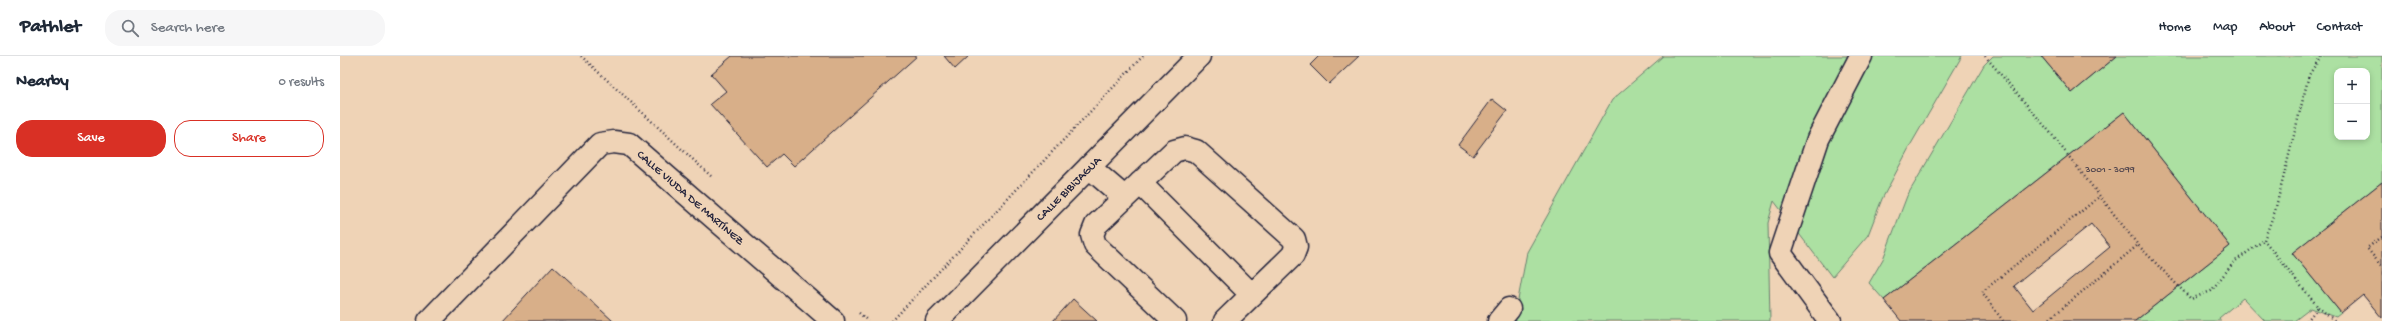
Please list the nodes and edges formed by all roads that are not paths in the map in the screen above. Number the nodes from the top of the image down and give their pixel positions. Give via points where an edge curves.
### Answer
1 (1199, 56) edge
2 (1861, 56) edge
3 (1089, 167) junction
4 (1132, 190) junction
5 (1252, 295) junction
6 (429, 321) edge
7 (833, 321) edge
8 (937, 321) edge
9 (1175, 321) edge
10 (1225, 321) edge
11 (1830, 321) edge

1 - 3 street, CALLE BIBIJAGUA
2 - 11 street via 1818,139 1780,253
3 - 4 street
3 - 8 street, CALLE BIBIJAGUA
4 - 5 street
4 - 5 street via 1174,151 1185,148 1196,151 1294,239 1296,247 1293,256
4 - 9 street via 1096,225 1092,235 1095,245
5 - 10 street
6 - 7 street, CALLE VIUDA DE MARTÍNEZ via 600,144 614,142 629,144

